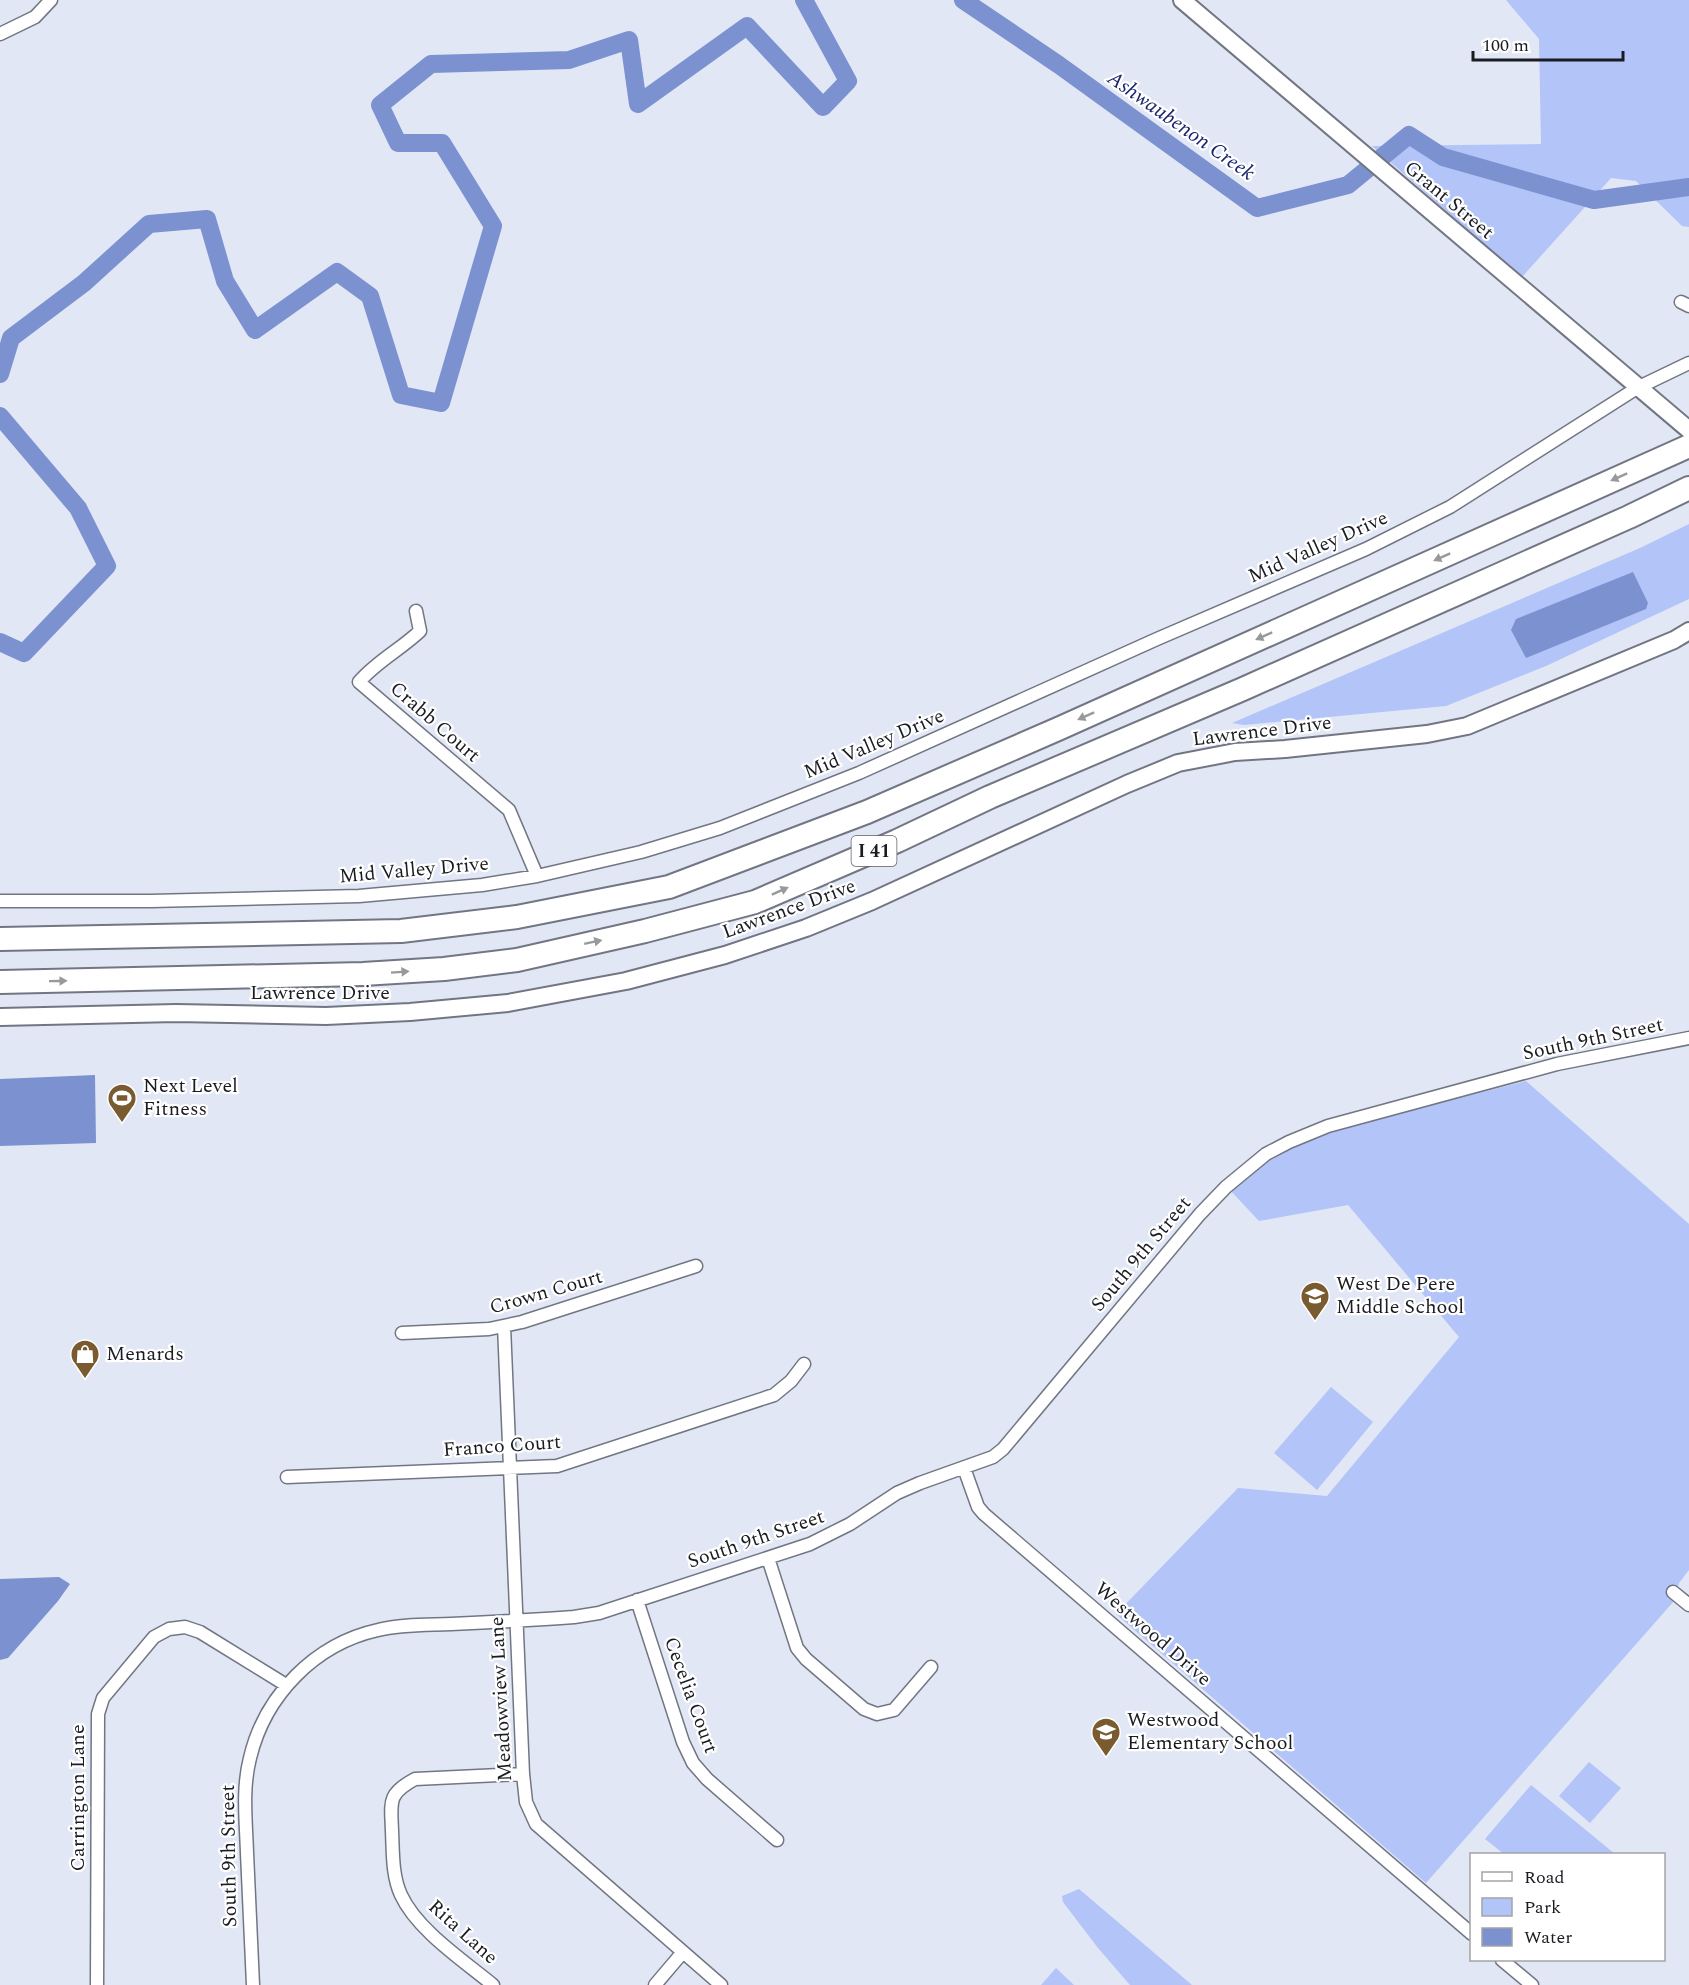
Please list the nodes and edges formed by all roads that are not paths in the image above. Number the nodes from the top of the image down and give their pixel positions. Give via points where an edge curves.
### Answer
1 (51, 0) edge
2 (1182, 0) edge
3 (0, 34) edge
4 (1689, 363) edge
5 (1637, 388) junction
6 (1689, 430) edge
7 (1681, 449) edge
8 (1689, 488) edge
9 (416, 611) dead end
10 (1689, 631) edge
11 (1682, 638) edge
12 (537, 876) junction
13 (0, 901) edge
14 (0, 939) edge
15 (0, 982) edge
16 (0, 1017) edge
17 (1689, 1038) edge
18 (696, 1266) dead end
19 (504, 1326) junction
20 (402, 1333) dead end
21 (804, 1364) dead end
22 (510, 1468) junction
23 (964, 1468) junction
24 (287, 1477) dead end
25 (768, 1558) junction
26 (1673, 1592) dead end
27 (637, 1600) junction
28 (1689, 1605) edge
29 (516, 1621) junction
30 (931, 1667) dead end
31 (286, 1685) junction
32 (523, 1774) junction
33 (777, 1840) dead end
34 (1470, 1932) edge
35 (683, 1952) junction
36 (1504, 1961) edge
37 (97, 1985) edge
38 (253, 1985) edge
39 (493, 1985) edge
40 (655, 1985) edge
41 (721, 1985) edge
42 (1533, 1985) edge

1 - 3 street via 35,17
2 - 5 main road, Grant Street
4 - 5 street, Mid Valley Drive
5 - 6 main road, Grant Street
5 - 12 street, Mid Valley Drive via 1450,507 1366,549 859,773 720,828 641,852
7 -> 14 highway, I 41 via 867,812 669,887 517,917 401,931
15 -> 8 highway, I 41 via 444,969 517,960 755,902 1000,792 1244,689
9 - 12 street, Crabb Court via 420,632 359,682 509,810
10 - 11 main road, Lawrence Drive
11 - 16 main road, Lawrence Drive via 1467,726 1285,750 1235,752 1178,763 806,928 725,955 626,981 508,1003 410,1012
12 - 13 street, Mid Valley Drive via 359,896
17 - 23 street, South 9th Street via 1557,1064 1328,1126 1272,1151 1226,1186 1200,1214 1003,1449
18 - 19 street, Crown Court
19 - 20 street, Crown Court
19 - 22 street, Meadowview Lane
21 - 22 street, Franco Court via 774,1395 556,1466
22 - 24 street, Franco Court
22 - 29 street, Meadowview Lane
23 - 25 street, South 9th Street via 897,1493 831,1535
23 - 34 street, Westwood Drive via 984,1514
25 - 27 street, South 9th Street
25 - 30 street via 797,1647 864,1709 877,1714 894,1710
26 - 28 street
27 - 29 street, South 9th Street via 574,1617
27 - 33 street, Cecelia Court via 693,1763
29 - 31 street, South 9th Street via 379,1629 322,1654
29 - 32 street, Meadowview Lane
31 - 37 street, Carrington Lane via 200,1632 185,1627 169,1629 154,1637 103,1698 98,1714
31 - 38 street, South 9th Street via 264,1717 246,1780
32 - 35 street, Meadowview Lane via 526,1802 536,1824
32 - 39 street, Rita Lane via 415,1779 401,1786 391,1801 394,1864 401,1895 426,1929
35 - 40 street
35 - 41 street, Meadowview Lane
36 - 42 street

